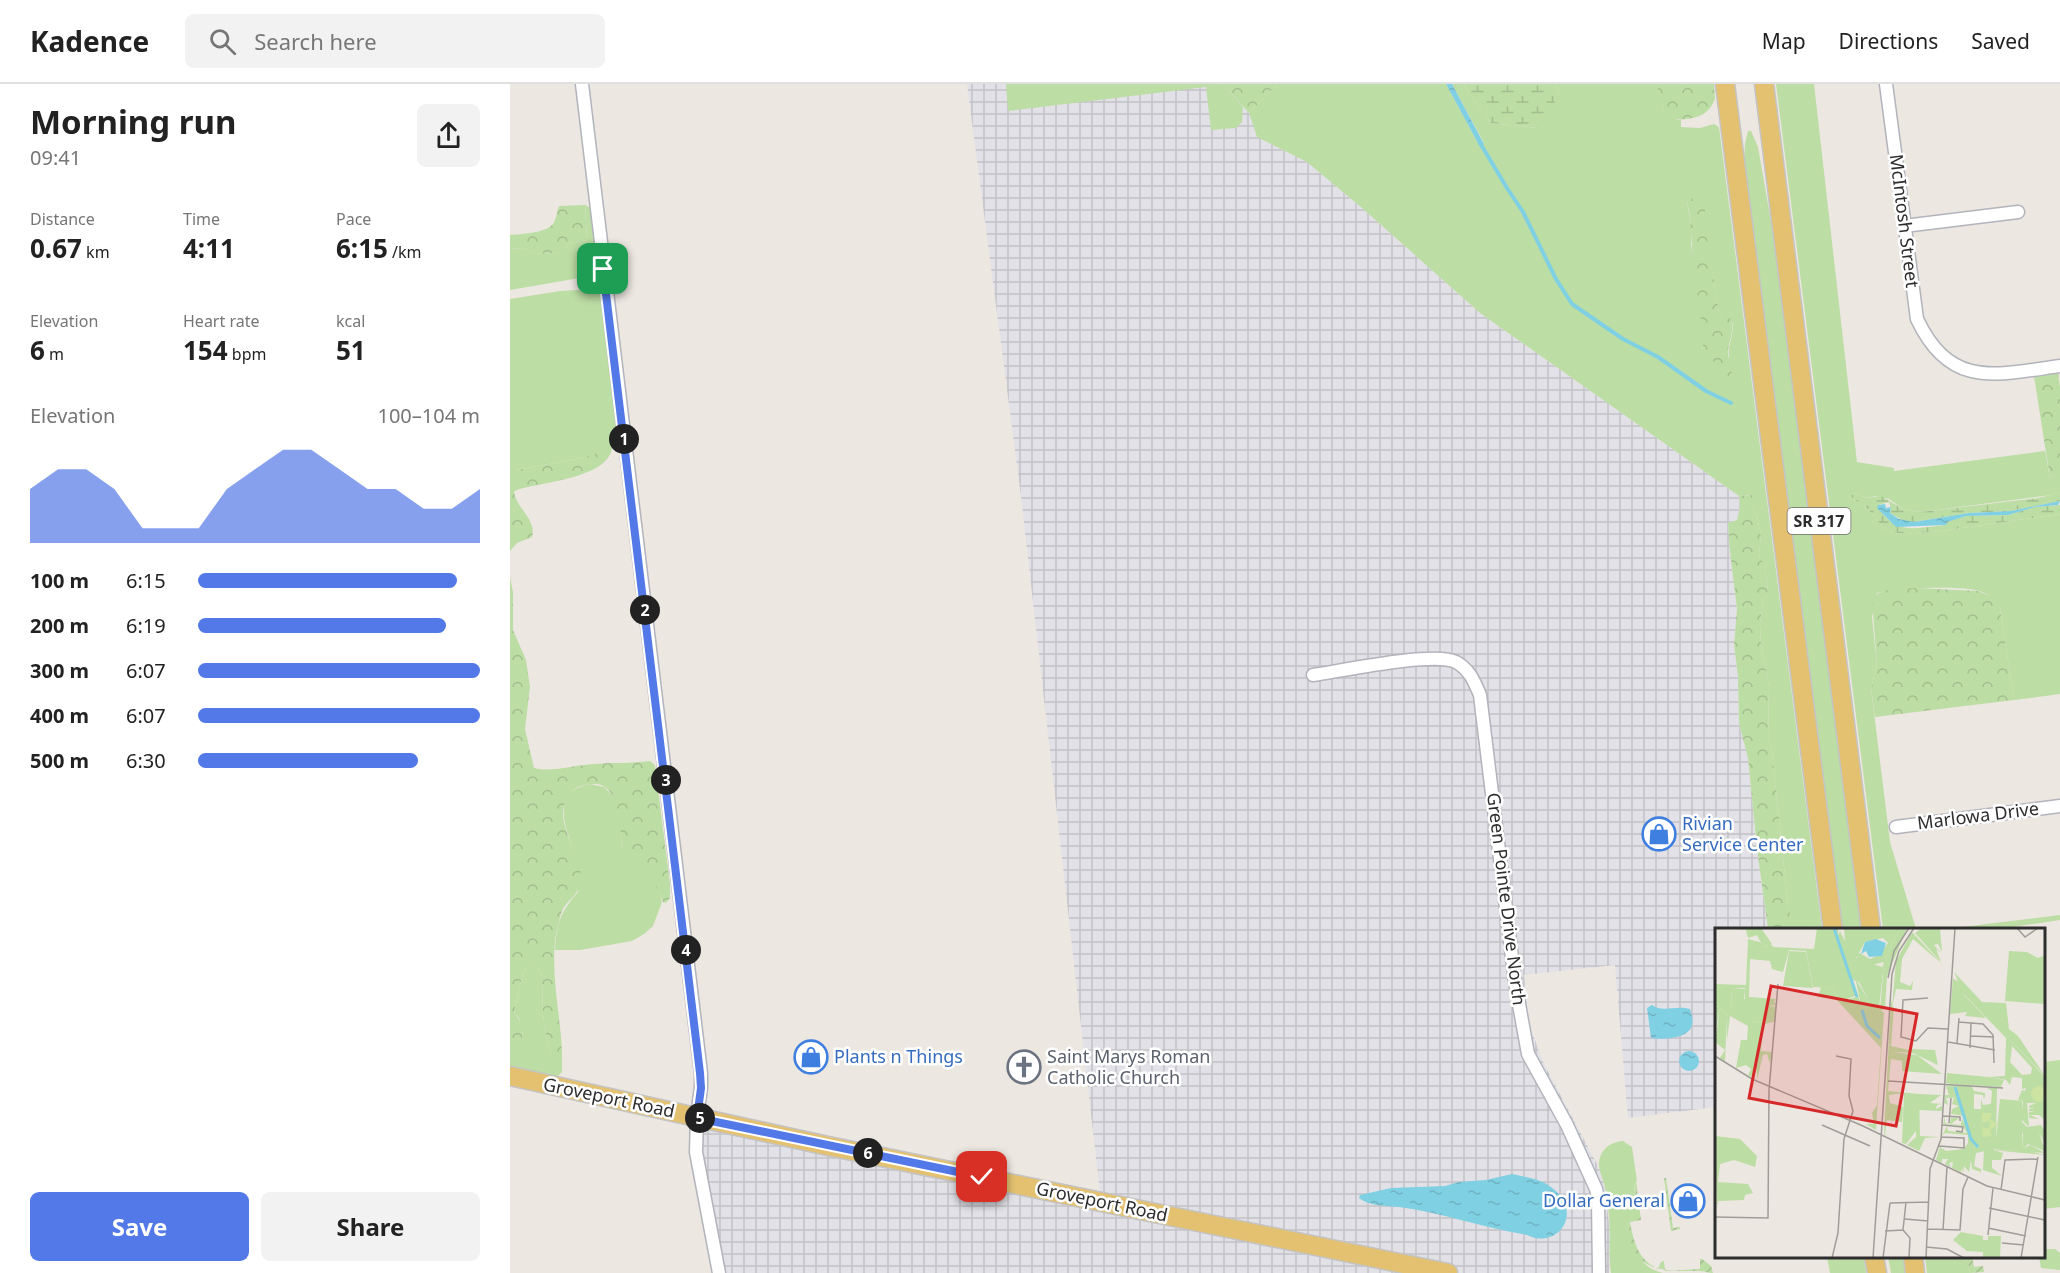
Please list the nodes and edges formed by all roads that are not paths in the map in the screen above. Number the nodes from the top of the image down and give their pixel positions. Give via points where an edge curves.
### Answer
1 (582, 84) edge
2 (1725, 84) edge
3 (1764, 84) edge
4 (1886, 84) edge
5 (2018, 212) dead end
6 (1904, 226) junction
7 (2060, 366) edge
8 (1313, 675) dead end
9 (2060, 806) edge
10 (1896, 827) dead end
11 (1833, 928) edge
12 (1871, 928) edge
13 (510, 1076) edge
14 (697, 1118) junction
15 (1874, 1258) edge
16 (1913, 1258) edge
17 (718, 1273) edge
18 (1448, 1273) edge
19 (1599, 1273) edge
20 (1877, 1273) edge
21 (1915, 1273) edge

1 - 14 street via 700,1073
2 - 11 main road, SR 317
3 - 12 main road, SR 317
4 - 6 street, McIntosh Street
5 - 6 street
6 - 7 street, McIntosh Street via 1917,319 1938,352 1958,367 1985,374
8 - 19 street, Green Pointe Drive North via 1426,658 1455,662 1472,675 1480,695 1514,976 1528,1054 1596,1189
9 - 10 street, Marlowa Drive
13 - 14 main road, Groveport Road
14 - 17 street via 696,1152
14 - 18 main road, Groveport Road
15 - 20 main road
16 - 21 main road

